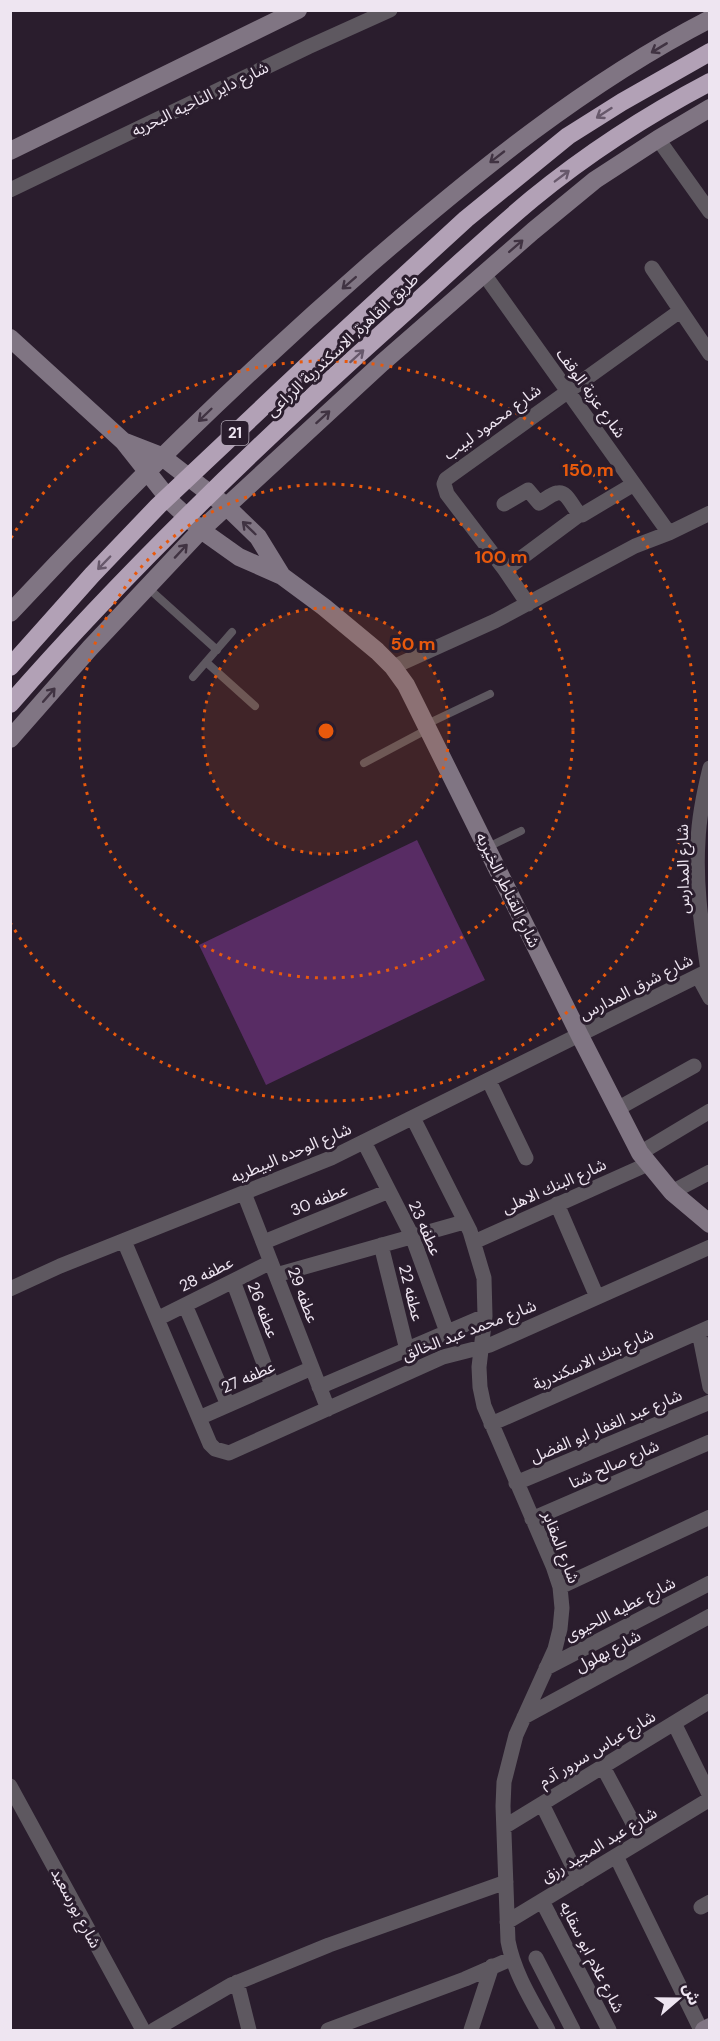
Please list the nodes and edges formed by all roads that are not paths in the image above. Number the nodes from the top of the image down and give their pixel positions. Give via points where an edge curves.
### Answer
1 (298, 10) edge
2 (390, 10) edge
3 (710, 19) edge
4 (710, 52) edge
5 (710, 82) edge
6 (710, 108) edge
7 (658, 139) junction
8 (10, 151) edge
9 (10, 190) edge
10 (710, 212) edge
11 (651, 268) dead end
12 (484, 274) junction
13 (680, 310) junction
14 (10, 338) edge
15 (710, 354) edge
16 (567, 391) junction
17 (123, 441) junction
18 (161, 456) junction
19 (148, 472) junction
20 (634, 484) junction
21 (504, 504) dead end
22 (226, 506) junction
23 (710, 513) edge
24 (579, 515) junction
25 (201, 530) junction
26 (669, 533) junction
27 (506, 570) junction
28 (282, 576) junction
29 (147, 587) junction
30 (528, 604) junction
31 (10, 613) edge
32 (232, 632) dead end
33 (217, 650) junction
34 (206, 662) junction
35 (14, 664) edge
36 (393, 667) junction
37 (193, 677) dead end
38 (490, 694) dead end
39 (10, 704) edge
40 (255, 705) dead end
41 (427, 727) junction
42 (10, 739) edge
43 (364, 763) dead end
44 (710, 768) edge
45 (521, 831) dead end
46 (487, 848) junction
47 (704, 893) edge
48 (705, 972) edge
49 (710, 998) edge
50 (580, 1036) junction
51 (694, 1066) dead end
52 (489, 1081) junction
53 (617, 1109) junction
54 (710, 1111) edge
55 (413, 1118) junction
56 (364, 1142) junction
57 (526, 1158) dead end
58 (644, 1158) junction
59 (710, 1172) edge
60 (389, 1191) junction
61 (672, 1192) junction
62 (244, 1193) junction
63 (558, 1204) junction
64 (464, 1222) junction
65 (710, 1224) edge
66 (412, 1236) junction
67 (124, 1241) junction
68 (264, 1242) junction
69 (474, 1242) junction
70 (381, 1245) junction
71 (710, 1247) edge
72 (273, 1268) junction
73 (233, 1281) junction
74 (10, 1289) edge
75 (597, 1297) junction
76 (185, 1305) junction
77 (486, 1316) junction
78 (157, 1319) junction
79 (704, 1329) edge
80 (447, 1332) junction
81 (480, 1348) junction
82 (407, 1350) junction
83 (312, 1368) junction
84 (272, 1385) junction
85 (320, 1387) junction
86 (710, 1387) edge
87 (710, 1402) edge
88 (228, 1406) junction
89 (328, 1409) junction
90 (199, 1418) junction
91 (490, 1424) junction
92 (710, 1442) edge
93 (516, 1483) junction
94 (710, 1517) edge
95 (532, 1519) junction
96 (710, 1583) edge
97 (560, 1587) junction
98 (710, 1616) edge
99 (546, 1668) junction
100 (710, 1701) edge
101 (524, 1717) junction
102 (674, 1723) junction
103 (603, 1767) junction
104 (10, 1786) edge
105 (710, 1797) edge
106 (542, 1804) junction
107 (504, 1827) junction
108 (642, 1840) junction
109 (616, 1856) junction
110 (579, 1878) junction
111 (506, 1882) junction
112 (542, 1901) junction
113 (507, 1922) junction
114 (536, 1958) dead end
115 (511, 1959) junction
116 (492, 1966) junction
117 (237, 1982) junction
118 (710, 2027) edge
119 (142, 2031) edge
120 (154, 2031) edge
121 (249, 2031) edge
122 (328, 2031) edge
123 (471, 2031) edge
124 (548, 2031) edge
125 (573, 2031) edge
126 (609, 2031) edge
127 (702, 2031) edge

1 - 8 street
2 - 9 street, شارع داير الناحيه البحريه
3 -> 18 street via 612,77 496,159 280,343
4 -> 35 highway, طريق القاهرة, الاسكندرية الزراعى / 21 via 568,136 466,219 158,506
39 -> 5 highway, طريق القاهرة, الاسكندرية الزراعى / 21 via 179,525 333,377 533,198 636,124
6 - 7 street
7 - 10 street
12 -> 7 street via 596,180
11 - 13 street
12 - 16 street, شارع عزبة الوقف
22 -> 12 street
13 - 15 street
13 - 16 street
14 - 17 street
16 - 20 street, شارع عزبة الوقف
16 - 27 street, شارع محمود لبيب via 450,474 444,484 447,495
17 - 18 street, شارع القناطر الخيريه
17 - 19 street, شارع القناطر الخيريه
18 - 19 street
18 - 22 street, شارع القناطر الخيريه
19 - 25 street, شارع القناطر الخيريه via 172,503
19 - 31 street
20 - 24 street
20 - 26 street, شارع عزبة الوقف
21 - 24 street via 528,490 539,503 561,493
22 - 25 street
28 -> 22 street, شارع القناطر الخيريه via 258,537
23 - 26 street
24 - 27 street
25 - 28 street, شارع القناطر الخيريه via 239,557
29 -> 25 street
26 - 30 street via 635,546
27 - 30 street, شارع محمود لبيب
28 - 36 street, شارع القناطر الخيريه
29 - 33 lane
42 -> 29 street
30 - 36 street
32 - 33 lane
33 - 34 lane
34 - 37 lane
34 - 40 lane
36 - 41 street, شارع القناطر الخيريه
38 - 41 lane
41 - 43 lane
41 - 46 street, شارع القناطر الخيريه
44 - 47 street, شارع المدارس via 698,842
45 - 46 lane
46 - 50 street, شارع القناطر الخيريه
47 - 48 street, شارع المدارس
48 - 49 street
48 - 50 street, شارع شرق المدارس
50 - 52 street, شارع الوحده البيطريه
50 - 53 street, شارع القناطر الخيريه
51 - 53 street
52 - 55 street, شارع الوحده البيطريه
52 - 57 street
53 - 58 street, شارع القناطر الخيريه
54 - 58 street, شارع البنك الاهلى
55 - 56 street, شارع الوحده البيطريه
55 - 64 street, شارع المقابر
56 - 60 street, عطفه 23
56 - 62 street, شارع الوحده البيطريه
58 - 61 street, شارع القناطر الخيريه
58 - 63 street, شارع البنك الاهلى
59 - 61 street
60 - 66 street, عطفه 23
60 - 68 street, عطفه 30
61 - 65 street, شارع القناطر الخيريه
62 - 67 street, شارع الوحده البيطريه
62 - 68 street, عطفه 29
63 - 69 street, شارع البنك الاهلى
63 - 75 street
64 - 66 street, عطفه 28
64 - 69 street, شارع المقابر
66 - 70 street, عطفه 28
66 - 80 street, عطفه 23
67 - 74 street, شارع الوحده البيطريه
67 - 78 street
68 - 72 street, عطفه 29
69 - 77 street, شارع المقابر via 484,1278
70 - 72 street, عطفه 28
70 - 82 street, عطفه 22
71 - 75 street, شارع محمد عبد الخالق
72 - 73 street, عطفه 28
72 - 83 street, عطفه 29
73 - 76 street, عطفه 28
73 - 84 street, عطفه 26
75 - 81 street, شارع محمد عبد الخالق
76 - 78 street, عطفه 28
76 - 88 street
77 - 80 street
77 - 81 street, شارع المقابر
78 - 90 street
79 - 86 street
79 - 91 street, شارع بنك الاسكندرية
80 - 82 street
81 - 89 street, شارع محمد عبد الخالق via 455,1352
81 - 91 street, شارع المقابر via 480,1387
82 - 85 street
83 - 84 street, عطفه 27
83 - 85 street, عطفه 29
84 - 88 street, عطفه 27
85 - 89 street, عطفه 29
87 - 93 street, شارع عبد الغفار ابو الفضل
88 - 90 street, عطفه 27
89 - 90 street, شارع محمد عبد الخالق via 236,1452 222,1453 210,1444
91 - 93 street, شارع المقابر
92 - 95 street, شارع صالح شتا
93 - 95 street, شارع المقابر
94 - 97 street
95 - 97 street, شارع المقابر
96 - 99 street, شارع عطيه اللحيوى
97 - 99 street, شارع المقابر via 560,1629
98 - 101 street, شارع بهلول
99 - 101 street, شارع المقابر
100 - 102 street, شارع عباس سرور آدم
101 - 107 street, شارع المقابر via 504,1782
102 - 103 street, شارع عباس سرور آدم
102 - 105 street
103 - 106 street, شارع عباس سرور آدم
103 - 108 street
104 - 119 street, شارع بورسعيد
105 - 108 street, شارع عبد المجيد رزق
106 - 107 street, شارع عباس سرور آدم
106 - 110 street
107 - 111 street, شارع المقابر
108 - 109 street, شارع عبد المجيد رزق
109 - 110 street, شارع عبد المجيد رزق
109 - 127 street
110 - 112 street, شارع عبد المجيد رزق
111 - 113 street, شارع المقابر
111 - 117 street
112 - 113 street, شارع عبد المجيد رزق
112 - 126 street, شارع علام ابو سقايه
113 - 115 street, شارع المقابر
114 - 125 street
115 - 116 street
115 - 124 street, شارع المقابر
116 - 122 street
116 - 123 street
117 - 120 street
117 - 121 street
118 - 127 street

